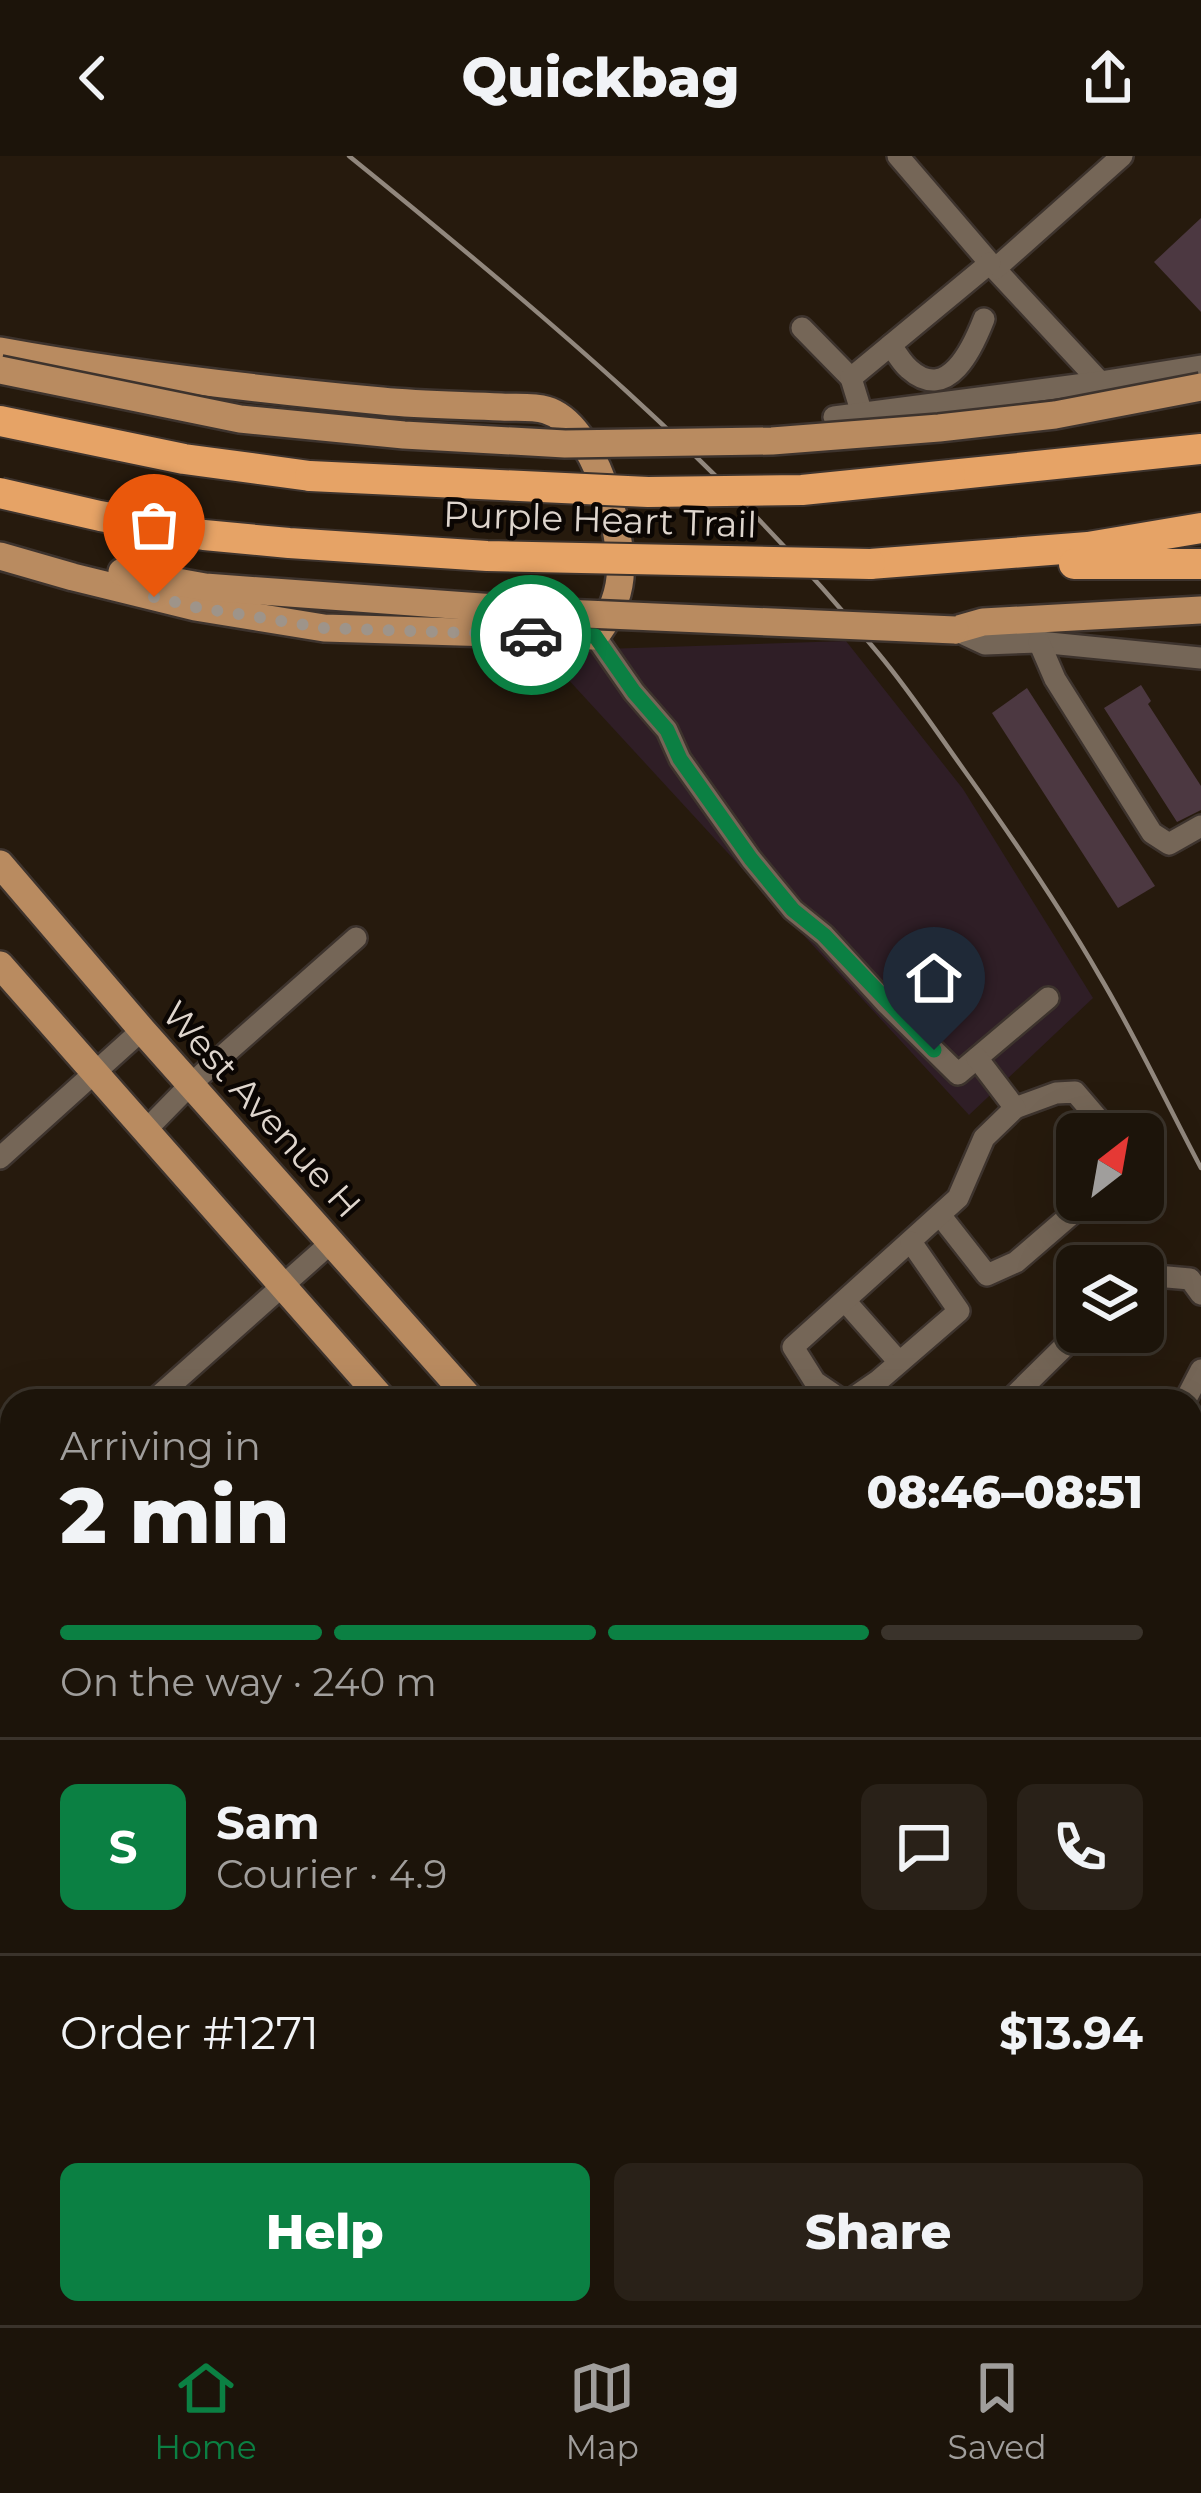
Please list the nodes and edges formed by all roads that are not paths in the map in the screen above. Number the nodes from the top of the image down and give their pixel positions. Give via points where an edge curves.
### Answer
1 (898, 156) edge
2 (1123, 156) edge
3 (993, 266) junction
4 (984, 319) dead end
5 (802, 328) dead end
6 (891, 345) junction
7 (0, 352) edge
8 (1201, 366) edge
9 (0, 370) edge
10 (851, 378) junction
11 (1100, 382) junction
12 (1201, 388) edge
13 (862, 414) junction
14 (834, 417) dead end
15 (0, 422) edge
16 (1191, 449) edge
17 (0, 493) edge
18 (1201, 528) edge
19 (0, 554) edge
20 (870, 564) junction
21 (1201, 564) edge
22 (1201, 610) edge
23 (956, 630) junction
24 (595, 636) junction
25 (1040, 642) junction
26 (1201, 658) edge
27 (1201, 826) edge
28 (0, 864) edge
29 (356, 938) dead end
30 (0, 965) edge
31 (1048, 998) dead end
32 (142, 1030) junction
33 (977, 1058) junction
34 (96, 1073) junction
35 (192, 1083) junction
36 (1016, 1108) junction
37 (1094, 1113) edge
38 (146, 1130) junction
39 (0, 1158) edge
40 (940, 1214) junction
41 (1064, 1221) edge
42 (333, 1241) junction
43 (911, 1242) junction
44 (1164, 1277) edge
45 (283, 1285) junction
46 (1201, 1294) edge
47 (845, 1302) junction
48 (1058, 1353) edge
49 (899, 1362) junction
50 (166, 1389) edge
51 (374, 1389) edge
52 (462, 1389) edge
53 (826, 1389) edge
54 (866, 1389) edge
55 (1021, 1389) edge

1 - 3 street
2 - 3 street
3 - 6 street
3 - 11 street
4 - 6 street via 971,353 945,377 916,374
5 - 10 street
6 - 10 street
7 - 24 main road via 386,401 548,410 573,428 592,458 618,531 620,579
8 - 11 street
9 - 12 main road, bridge via 240,419 565,444 939,428
10 - 13 street
11 - 13 street
13 - 14 street
15 - 16 highway, Purple Heart Trail, bridge via 310,476 648,492 802,490
17 - 20 highway, Purple Heart Trail, bridge via 204,536 289,544
18 - 20 highway, Purple Heart Trail via 1088,548
19 - 23 main road, bridge via 205,586 563,613
19 - 24 main road via 195,607 324,628
20 - 21 highway
22 - 23 main road
23 - 25 street via 985,644
24 - 33 street via 793,910 958,1074
25 - 26 street
25 - 27 street via 1054,679 1152,833 1169,844
28 - 32 main road, West Avenue H
29 - 35 street
30 - 34 main road
31 - 33 street
32 - 34 street
32 - 35 main road, West Avenue H
33 - 36 street
34 - 38 main road
34 - 39 street
35 - 38 street
35 - 42 main road, West Avenue H
36 - 37 street via 1075,1092
36 - 40 street via 984,1138 958,1198
38 - 45 main road
40 - 41 street via 987,1275 1016,1262
40 - 43 street
42 - 45 street
42 - 52 main road, West Avenue H
43 - 47 street
43 - 49 street via 959,1311
44 - 46 street via 1190,1280
45 - 50 street
45 - 51 main road
47 - 49 street
47 - 53 street via 794,1347
48 - 55 street
49 - 54 street

